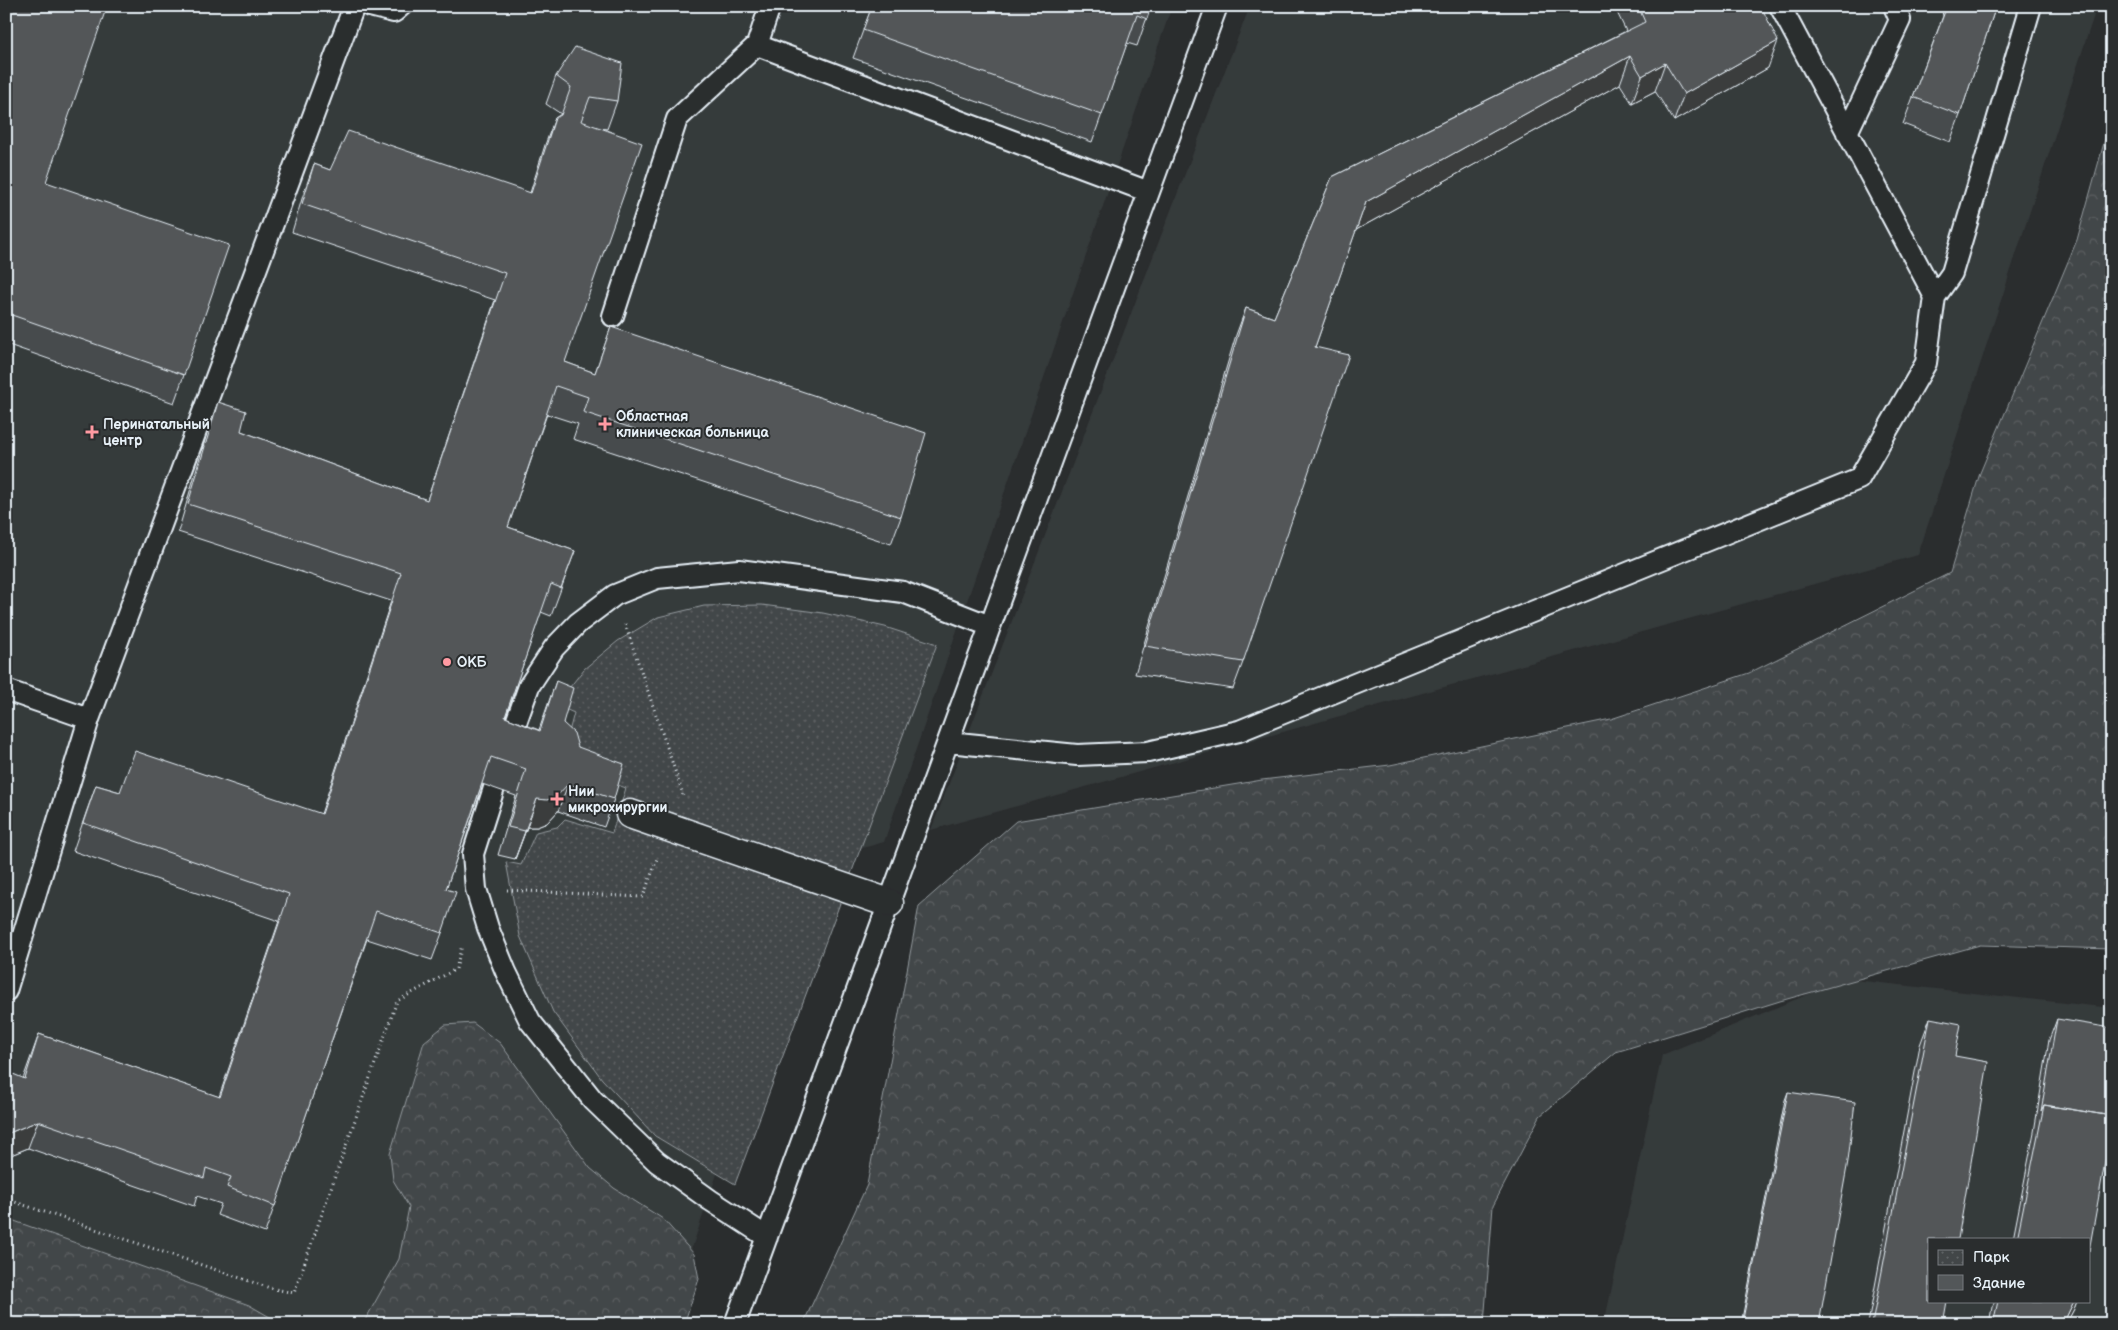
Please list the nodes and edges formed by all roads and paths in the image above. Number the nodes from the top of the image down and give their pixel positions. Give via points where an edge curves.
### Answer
1 (354, 6) edge
2 (370, 6) edge
3 (401, 6) edge
4 (770, 6) edge
5 (1217, 6) edge
6 (1780, 6) edge
7 (1894, 6) edge
8 (2031, 6) edge
9 (757, 45) junction
10 (1847, 133) junction
11 (1149, 192) junction
12 (1935, 297) junction
13 (612, 316) dead end
14 (990, 626) junction
15 (6, 690) edge
16 (89, 720) junction
17 (948, 742) junction
18 (507, 750) edge
19 (494, 788) edge
20 (630, 814) dead end
21 (889, 903) junction
22 (463, 942) dead end
23 (6, 991) edge
24 (6, 1199) edge
25 (767, 1237) junction
26 (735, 1324) edge

1 - 16 lane
2 - 3 lane via 394,12
4 - 9 lane
5 - 11 lane
6 - 10 lane
7 - 10 lane via 1900,20
8 - 12 lane via 1952,273
9 - 11 lane
9 - 13 lane via 676,119
10 - 12 lane
11 - 14 lane
12 - 17 lane via 1926,363 1859,479 1239,731 1148,752 1077,755
14 - 17 lane
14 - 18 lane via 903,592 739,570 657,578 615,595 578,623 554,648 529,686
15 - 16 lane
16 - 23 lane
17 - 21 lane
19 - 25 lane via 473,854 476,889 502,963 530,1021 593,1100 657,1162
20 - 21 street
21 - 25 lane
22 - 24 path via 456,969 397,1001 294,1293 270,1288
25 - 26 lane

